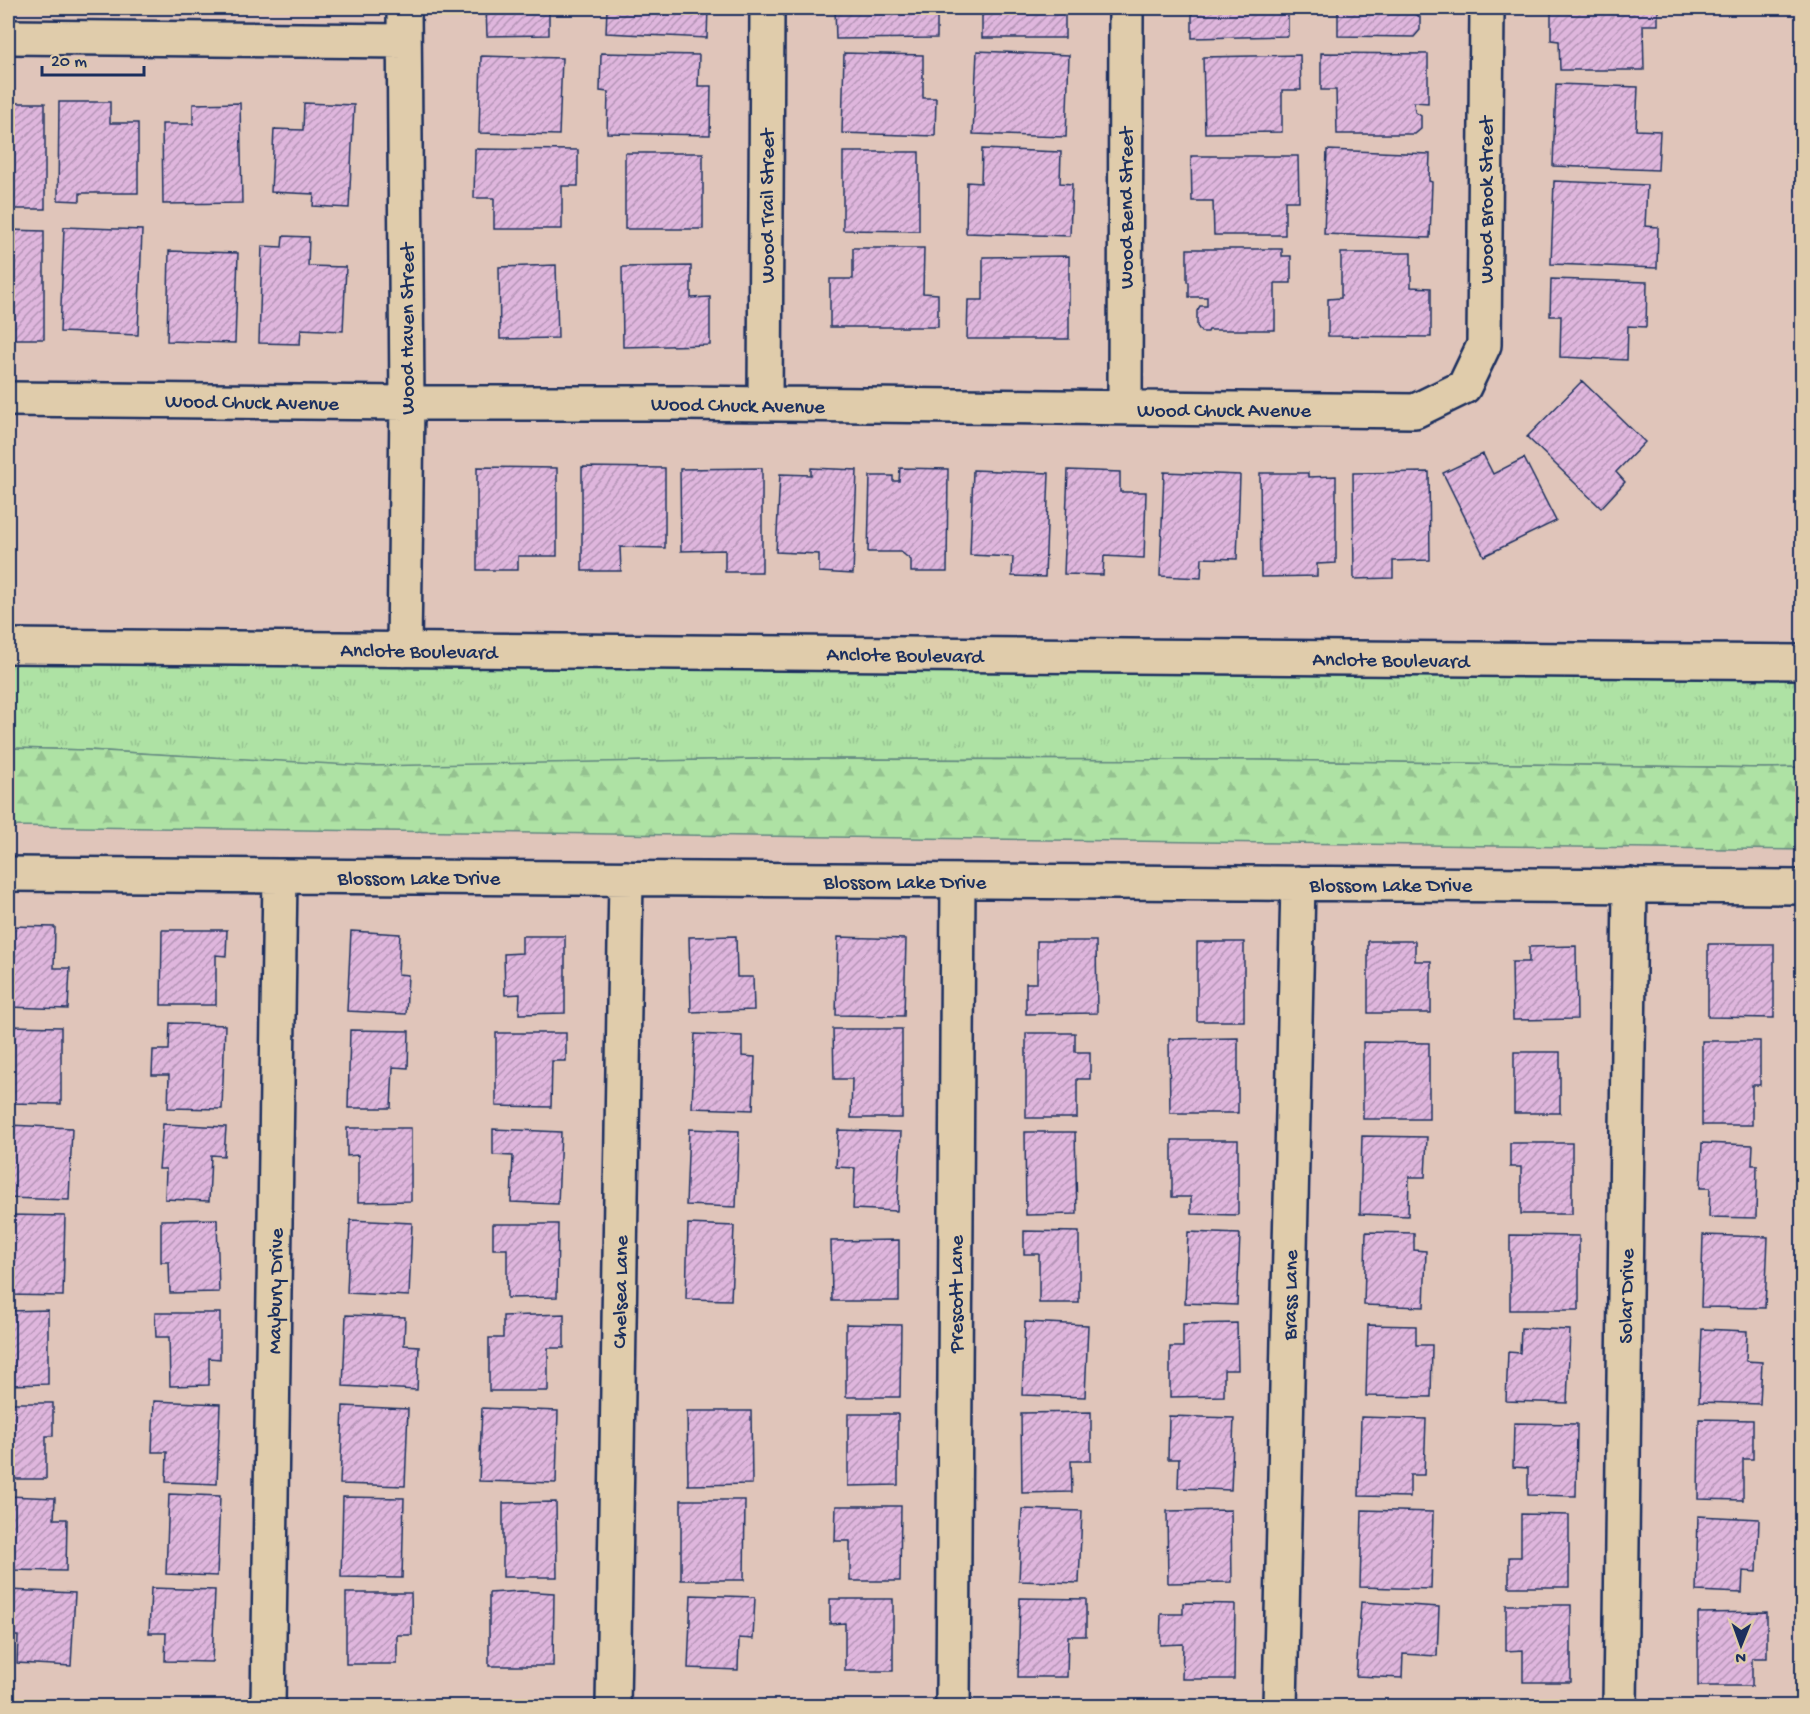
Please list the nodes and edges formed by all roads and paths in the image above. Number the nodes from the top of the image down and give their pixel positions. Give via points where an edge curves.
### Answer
1 (404, 8) edge
2 (767, 8) edge
3 (1126, 8) edge
4 (1487, 8) edge
5 (8, 37) edge
6 (404, 41) junction
7 (1464, 387) joint
8 (8, 399) edge
9 (407, 403) junction
10 (765, 404) junction
11 (1125, 408) junction
12 (8, 646) edge
13 (404, 650) junction
14 (1803, 662) edge
15 (8, 874) edge
16 (280, 876) junction
17 (626, 879) junction
18 (958, 881) junction
19 (1298, 883) junction
20 (1630, 885) junction
21 (1803, 887) edge
22 (268, 1707) edge
23 (613, 1707) edge
24 (953, 1707) edge
25 (1280, 1707) edge
26 (1620, 1707) edge

1 - 6 street, Wood Haven Street
2 - 10 street, Wood Trail Street
3 - 11 street, Wood Bend Street
4 - 7 street, Wood Brook Street via 1484,345
5 - 6 street
6 - 9 street, Wood Haven Street
7 - 11 street, Wood Chuck Avenue via 1415,411
8 - 9 street, Wood Chuck Avenue
9 - 10 street, Wood Chuck Avenue
9 - 13 street, Wood Haven Street
10 - 11 street, Wood Chuck Avenue
12 - 13 street, Anclote Boulevard
13 - 14 street, Anclote Boulevard
15 - 16 street, Blossom Lake Drive
16 - 17 street, Blossom Lake Drive
16 - 22 street, Maybury Drive
17 - 18 street, Blossom Lake Drive
17 - 23 street, Chelsea Lane
18 - 19 street, Blossom Lake Drive
18 - 24 street, Prescott Lane
19 - 20 street, Blossom Lake Drive
19 - 25 street, Brass Lane
20 - 21 street, Blossom Lake Drive
20 - 26 street, Solar Drive

